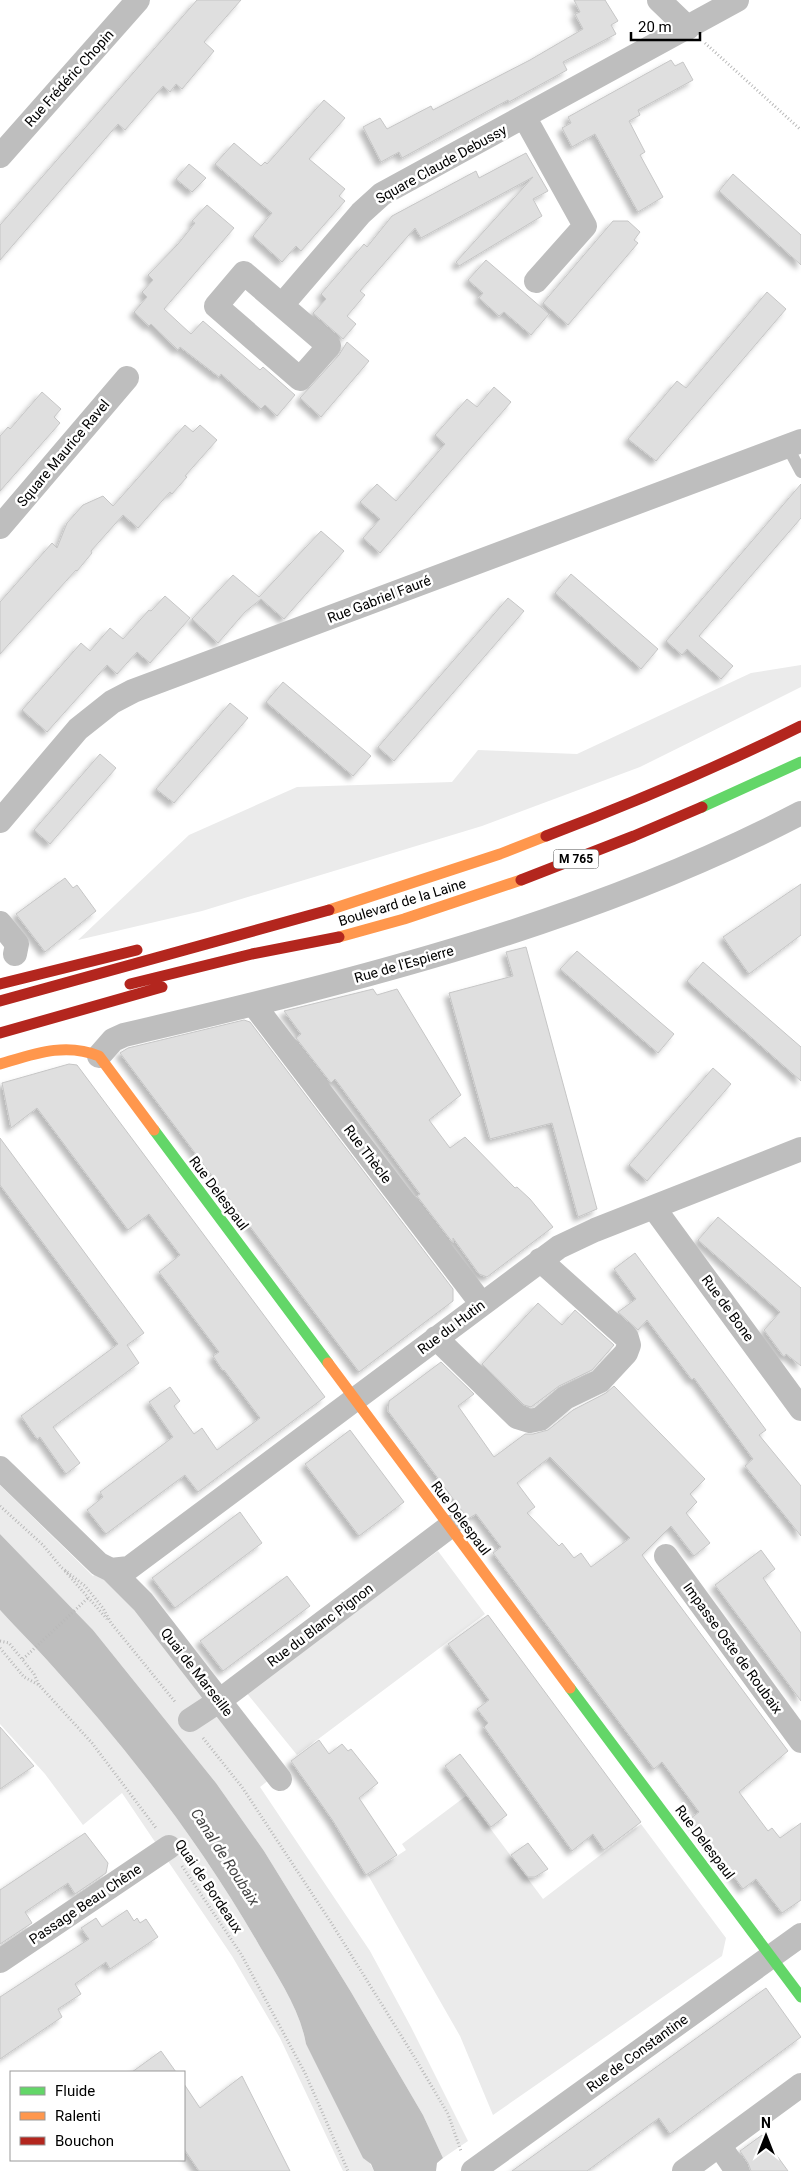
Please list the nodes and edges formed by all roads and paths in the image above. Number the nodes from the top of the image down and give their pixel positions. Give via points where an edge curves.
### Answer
1 (138, 0) edge
2 (659, 0) edge
3 (737, 0) edge
4 (688, 28) junction
5 (525, 118) junction
6 (801, 130) edge
7 (0, 156) edge
8 (536, 281) dead end
9 (282, 305) junction
10 (127, 378) dead end
11 (794, 444) edge
12 (801, 472) edge
13 (0, 527) edge
14 (801, 726) edge
15 (801, 762) edge
16 (801, 813) edge
17 (0, 821) edge
18 (358, 899) junction
19 (0, 922) edge
20 (343, 936) junction
21 (176, 940) dead end
22 (147, 947) dead end
23 (15, 954) dead end
24 (0, 984) edge
25 (118, 987) dead end
26 (0, 1001) edge
27 (254, 1005) junction
28 (0, 1033) edge
29 (99, 1056) junction
30 (0, 1064) edge
31 (801, 1149) edge
32 (654, 1208) junction
33 (540, 1260) junction
34 (481, 1304) junction
35 (436, 1338) junction
36 (353, 1399) junction
37 (801, 1409) edge
38 (0, 1468) edge
39 (0, 1506) edge
40 (449, 1527) junction
41 (666, 1556) dead end
42 (61, 1566) junction
43 (111, 1570) junction
44 (88, 1598) junction
45 (111, 1623) junction
46 (0, 1642) edge
47 (0, 1648) edge
48 (23, 1659) junction
49 (38, 1685) junction
50 (219, 1701) junction
51 (190, 1720) junction
52 (801, 1741) edge
53 (280, 1778) dead end
54 (169, 1847) junction
55 (801, 1935) edge
56 (772, 1956) junction
57 (0, 1961) edge
58 (801, 1997) edge
59 (801, 2085) edge
60 (719, 2145) junction
61 (467, 2162) edge
62 (348, 2171) edge
63 (684, 2171) edge
64 (737, 2171) edge

1 - 7 street, Rue Frédéric Chopin
2 - 4 street
3 - 4 street, Square Claude Debussy
4 - 5 street, Square Claude Debussy
4 - 6 path
5 - 8 street via 585,226
5 - 9 street, Square Claude Debussy via 371,202
9 - 9 street via 244,274 216,306 300,379 329,346
10 - 13 street, Square Maurice Ravel
11 - 12 lane
11 - 17 street, Rue Gabriel Fauré via 133,691 112,702 78,729
14 - 18 main road, Boulevard de la Laine / M 765 via 586,822 500,854
15 - 20 main road, Boulevard de la Laine / M 765 via 602,850 478,894
16 - 27 street, Rue de l'Espierre via 693,864 535,924 428,958
18 - 21 main road, Boulevard de la Laine / M 765
18 - 26 main road via 273,927
19 - 23 street via 17,944
20 - 25 main road
20 - 28 main road, Boulevard de la Laine / M 765
22 - 24 main road
27 - 29 street, Rue de l'Espierre via 124,1035 113,1040
27 - 34 street, Rue Thècle
29 - 30 main road via 68,1047
29 - 36 main road, Rue Delespaul
31 - 32 street, Rue du Hutin
32 - 33 street, Rue du Hutin via 574,1239
32 - 37 street, Rue de Bone
33 - 34 street, Rue du Hutin
33 - 35 street via 628,1340 626,1353 605,1377 565,1398 540,1419 525,1420 517,1417
34 - 35 street, Rue du Hutin
35 - 36 street, Rue du Hutin
36 - 40 main road, Rue Delespaul
36 - 43 street, Rue du Hutin via 135,1565 124,1570
38 - 43 street, Quai de Marseille via 90,1556
39 - 42 path
40 - 50 street, Rue du Blanc Pignon
40 - 56 main road, Rue Delespaul
41 - 52 street, Impasse Oste de Roubaix
42 - 44 path
42 - 45 path via 85,1586
43 - 50 street, Quai de Marseille via 143,1602
44 - 45 path
44 - 48 path
45 - 51 path
46 - 48 path via 9,1642
47 - 49 path, Quai de Bordeaux via 24,1677
48 - 49 path
49 - 54 path, Quai de Bordeaux via 92,1743
50 - 51 street, Rue du Blanc Pignon
50 - 53 street, Quai de Marseille
51 - 61 path via 242,1787 332,1924 448,2114
54 - 57 street, Passage Beau Chêne
54 - 62 path, Quai de Bordeaux via 242,1954 305,2074
55 - 56 street, Rue de Constantine
56 - 58 main road, Rue Delespaul
56 - 61 street, Rue de Constantine
59 - 60 street
60 - 63 street
60 - 64 street

